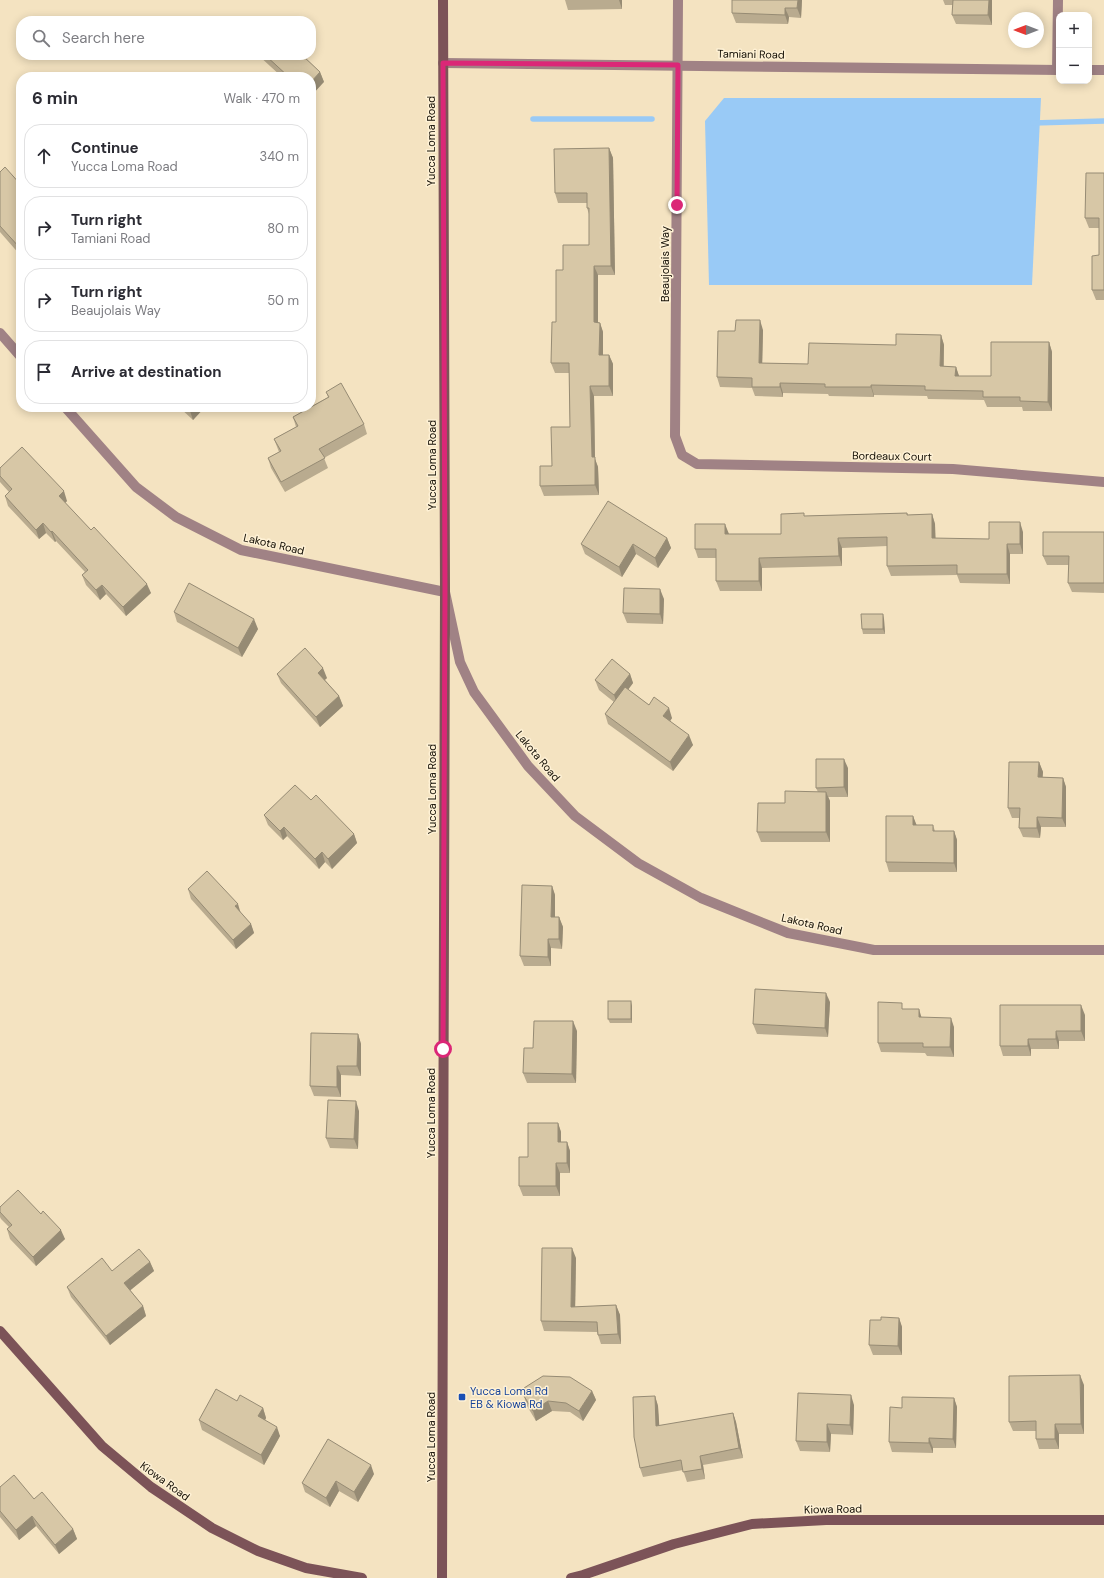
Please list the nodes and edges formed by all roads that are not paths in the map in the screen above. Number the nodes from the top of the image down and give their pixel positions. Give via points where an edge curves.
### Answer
1 (443, 0) edge
2 (678, 0) edge
3 (1058, 0) edge
4 (1058, 48) edge
5 (443, 63) junction
6 (678, 65) junction
7 (1056, 70) edge
8 (1092, 70) edge
9 (1104, 70) edge
10 (0, 333) edge
11 (16, 351) edge
12 (69, 412) edge
13 (682, 455) joint
14 (1104, 482) edge
15 (445, 592) junction
16 (1104, 950) edge
17 (0, 1332) edge
18 (1104, 1520) edge
19 (362, 1578) edge
20 (442, 1578) edge
21 (571, 1578) edge

1 - 5 main road, Yucca Loma Road
2 - 6 street, Beaujolais Way
3 - 4 street
5 - 6 street, Tamiani Road
5 - 15 main road, Yucca Loma Road
6 - 7 street, Tamiani Road
6 - 13 street, Beaujolais Way via 675,436
8 - 9 street
10 - 11 street
12 - 15 street, Lakota Road via 136,487 176,517 242,550
13 - 14 street, Bordeaux Court via 697,464 953,469
15 - 16 street, Lakota Road via 460,662 474,692 528,766 575,816 638,864 701,898 788,933 874,950
15 - 20 main road, Yucca Loma Road
17 - 19 main road, Kiowa Road via 102,1446 151,1487 212,1528 258,1551 306,1568
18 - 21 main road, Kiowa Road via 826,1520 752,1524 674,1544

